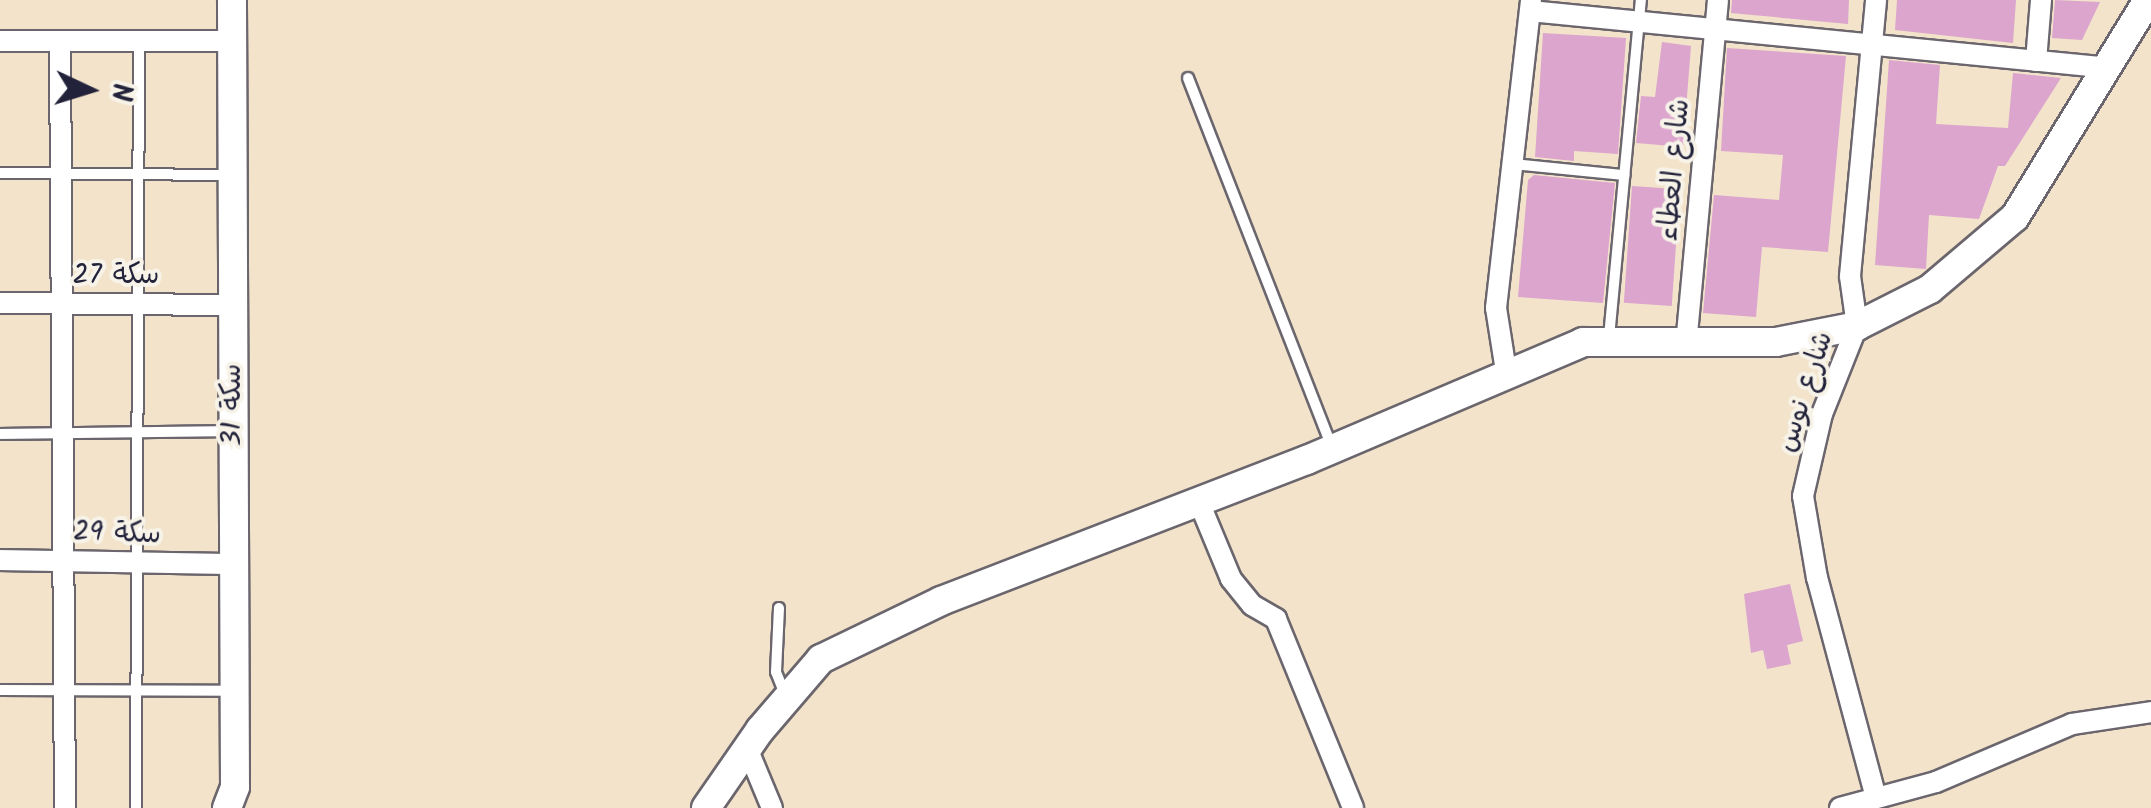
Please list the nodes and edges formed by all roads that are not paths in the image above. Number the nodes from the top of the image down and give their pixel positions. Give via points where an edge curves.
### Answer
1 (232, 0) edge
2 (1641, 0) edge
3 (1718, 0) edge
4 (1876, 0) edge
5 (2041, 0) edge
6 (2148, 0) edge
7 (1530, 6) edge
8 (1639, 22) junction
9 (1716, 30) junction
10 (0, 41) edge
11 (139, 41) junction
12 (232, 41) junction
13 (60, 42) junction
14 (1872, 45) junction
15 (2036, 61) junction
16 (2110, 68) junction
17 (1188, 78) dead end
18 (1513, 164) junction
19 (0, 173) edge
20 (62, 174) junction
21 (140, 174) junction
22 (232, 175) junction
23 (1624, 175) junction
24 (0, 303) edge
25 (64, 304) junction
26 (140, 304) junction
27 (233, 305) junction
28 (1857, 326) junction
29 (1608, 341) junction
30 (1686, 344) junction
31 (1506, 371) junction
32 (141, 431) junction
33 (233, 432) junction
34 (66, 433) junction
35 (0, 434) edge
36 (1332, 450) junction
37 (1199, 502) junction
38 (0, 560) edge
39 (67, 560) junction
40 (142, 563) junction
41 (233, 564) junction
42 (780, 608) dead end
43 (0, 690) edge
44 (64, 691) junction
45 (138, 691) junction
46 (234, 691) junction
47 (786, 696) junction
48 (2151, 712) edge
49 (747, 748) junction
50 (1875, 794) junction
51 (65, 808) edge
52 (136, 808) edge
53 (227, 808) edge
54 (706, 808) edge
55 (772, 808) edge
56 (1353, 808) edge
57 (1840, 808) edge

1 - 12 street, سكة 31
2 - 8 lane
3 - 9 street, شارع العطاء
4 - 14 street, شارع نوس
5 - 15 street
6 - 16 street
7 - 8 street
7 - 18 street
8 - 9 street
8 - 23 lane
9 - 14 street
9 - 30 street, شارع العطاء
10 - 13 street
11 - 12 street
11 - 13 street
11 - 21 lane
12 - 22 street, سكة 31
13 - 20 street
14 - 15 street
14 - 28 street, شارع نوس via 1850,276
15 - 16 street
16 - 28 street via 2036,187 1993,240 1930,289
17 - 36 lane
18 - 23 lane
18 - 31 street via 1496,308
19 - 20 lane
20 - 21 lane
20 - 25 street
21 - 22 lane
21 - 26 lane
22 - 27 street, سكة 31
23 - 29 lane
24 - 25 street, سكة 27
25 - 26 street, سكة 27
25 - 34 street
26 - 27 street, سكة 27
26 - 32 lane
27 - 33 street, سكة 31
28 - 30 street via 1776,342
28 - 50 street, شارع نوس via 1822,414 1803,496 1817,578
29 - 30 street
29 - 31 street via 1583,342
31 - 36 street
32 - 33 lane
32 - 34 lane
32 - 40 lane
33 - 41 street, سكة 31
34 - 35 lane
34 - 39 street
36 - 37 street
37 - 47 street via 872,632 821,659
37 - 56 street via 1231,578 1252,604 1276,619
38 - 39 street, سكة 29
39 - 40 street, سكة 29
39 - 44 street
40 - 41 street, سكة 29
40 - 45 lane
41 - 46 street, سكة 31
42 - 47 lane via 776,672
43 - 44 lane
44 - 45 lane
44 - 51 street
45 - 46 lane
45 - 52 lane
46 - 53 street, سكة 31 via 236,786
47 - 49 street
48 - 50 street via 2072,724 1936,782
49 - 54 street
49 - 55 street
50 - 57 street

